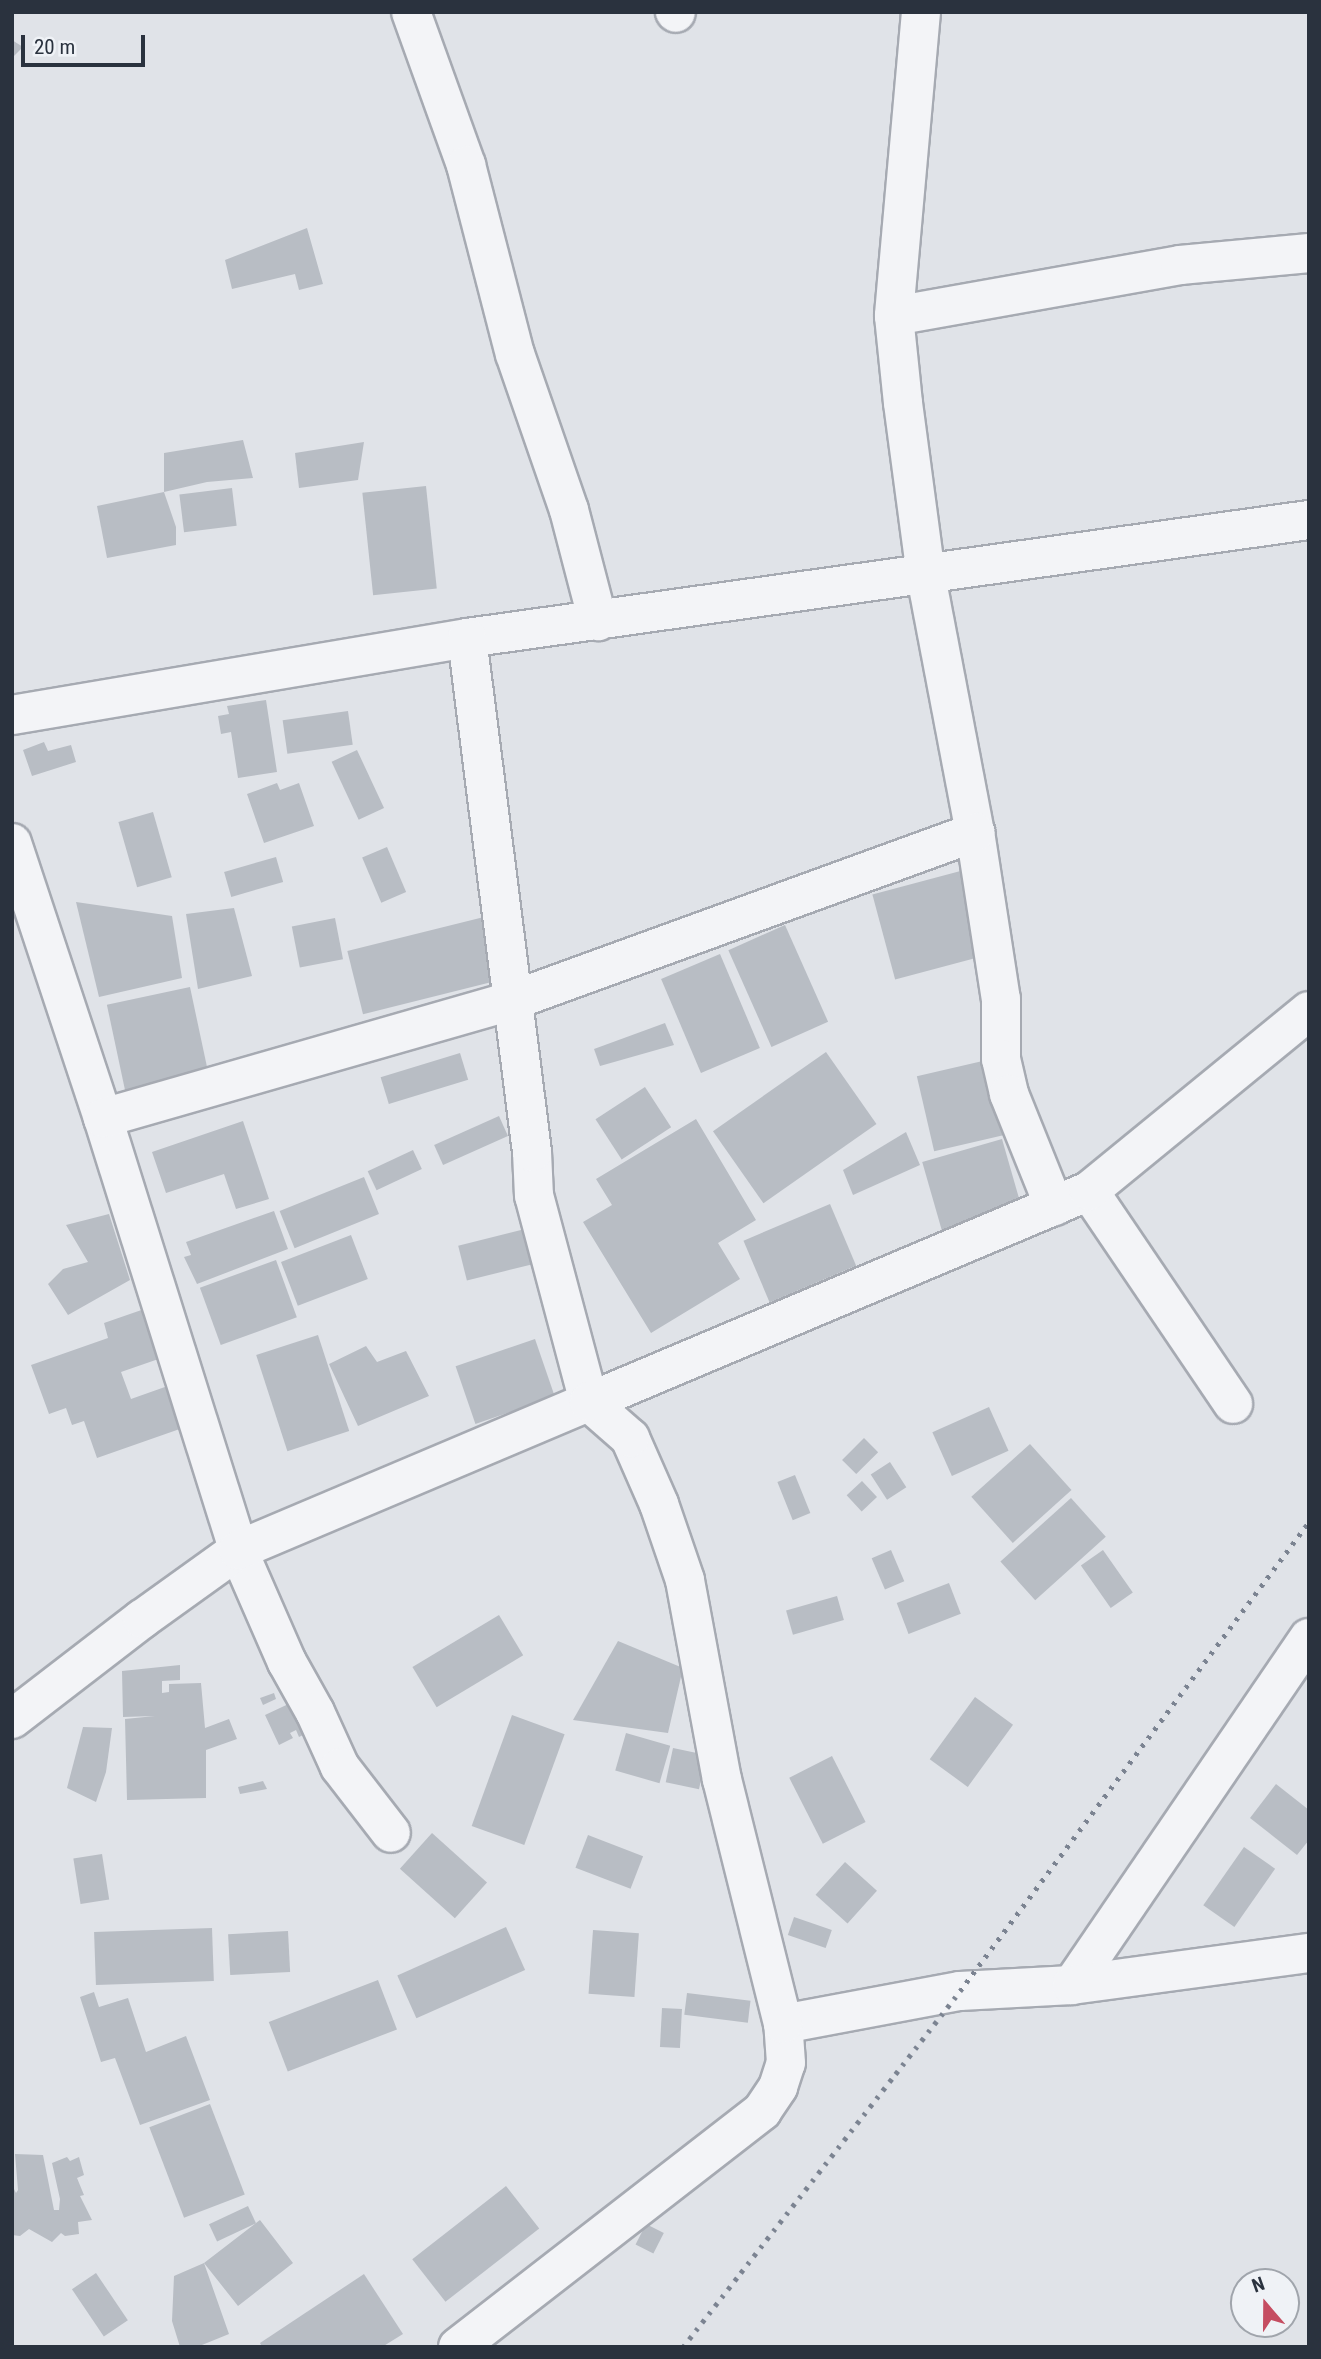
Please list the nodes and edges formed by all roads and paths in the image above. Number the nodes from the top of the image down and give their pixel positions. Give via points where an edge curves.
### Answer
1 (411, 12) edge
2 (921, 12) edge
3 (1309, 253) edge
4 (894, 316) junction
5 (1309, 520) edge
6 (926, 576) junction
7 (598, 621) junction
8 (467, 638) junction
9 (12, 715) edge
10 (975, 832) junction
11 (12, 843) edge
12 (514, 1000) junction
13 (1309, 1011) edge
14 (103, 1118) junction
15 (1089, 1191) junction
16 (1054, 1206) junction
17 (589, 1402) junction
18 (1233, 1404) dead end
19 (238, 1550) junction
20 (1305, 1651) edge
21 (12, 1719) edge
22 (391, 1833) dead end
23 (1309, 1952) edge
24 (1072, 1986) junction
25 (783, 2024) junction
26 (458, 2347) edge

1 - 7 street via 466,165 515,354 569,510
2 - 4 street
3 - 4 street via 1181,265
4 - 6 street
5 - 6 street
6 - 7 street
6 - 10 street
7 - 8 street
8 - 9 street
8 - 12 street
10 - 12 street
10 - 16 street via 1001,999 1001,1059 1009,1094
11 - 14 street
12 - 14 street
12 - 17 street via 534,1196
13 - 15 street
14 - 19 street
15 - 16 street
15 - 18 street
16 - 17 street
17 - 19 street
17 - 25 street via 630,1438 685,1580 722,1780
19 - 21 street
19 - 22 street via 340,1767
20 - 24 street
23 - 24 street
24 - 25 street via 960,1991
25 - 26 street via 786,2063 778,2087 762,2111

